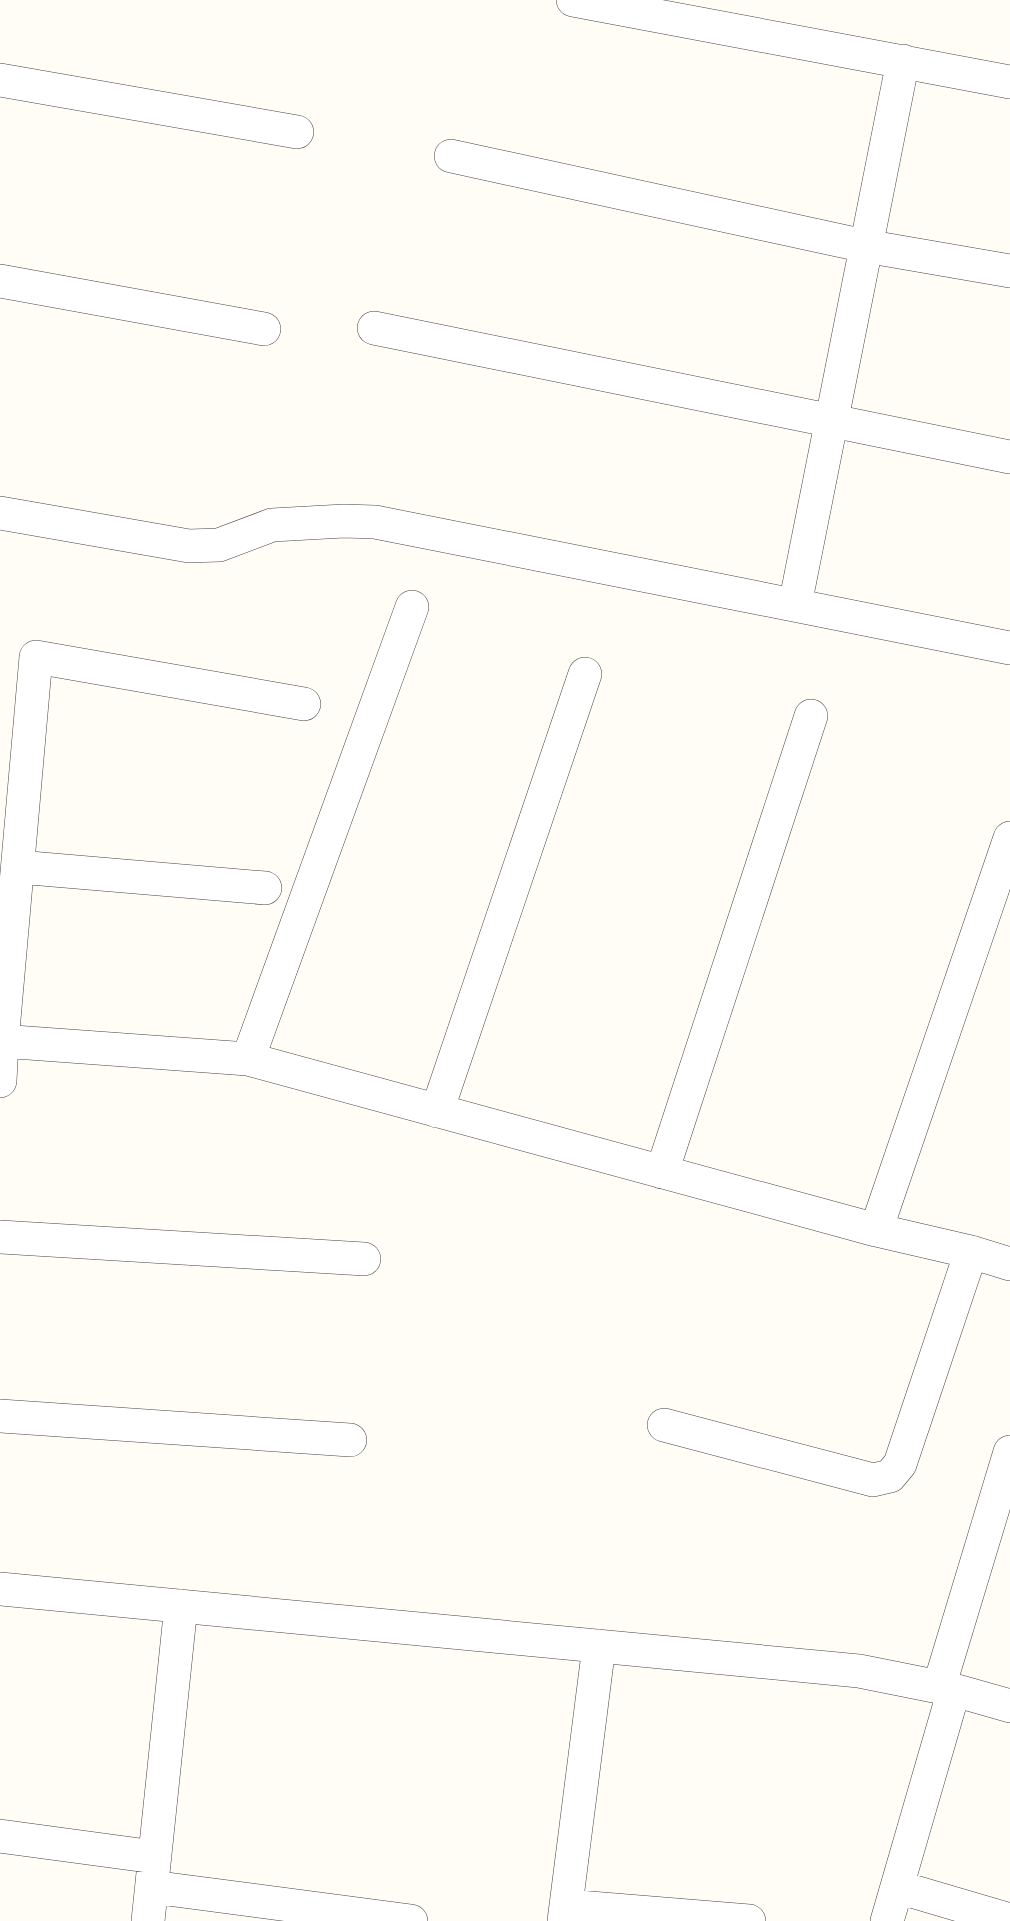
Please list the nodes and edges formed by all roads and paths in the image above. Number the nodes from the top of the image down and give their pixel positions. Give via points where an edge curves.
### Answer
1 (573, 0) edge
2 (903, 62) junction
3 (0, 80) edge
4 (1010, 81) edge
5 (297, 132) dead end
6 (451, 156) dead end
7 (865, 246) junction
8 (1010, 271) edge
9 (0, 281) edge
10 (264, 328) dead end
11 (374, 328) dead end
12 (831, 420) junction
13 (1010, 457) edge
14 (0, 513) edge
15 (795, 605) junction
16 (412, 607) dead end
17 (1010, 648) edge
18 (585, 674) dead end
19 (304, 704) dead end
20 (812, 717) dead end
21 (1010, 838) edge
22 (18, 867) junction
23 (265, 888) dead end
24 (1, 1042) edge
25 (248, 1059) junction
26 (0, 1081) edge
27 (437, 1110) junction
28 (662, 1172) junction
29 (876, 1230) junction
30 (0, 1237) edge
31 (971, 1252) junction
32 (364, 1259) dead end
33 (1010, 1264) edge
34 (0, 1416) edge
35 (664, 1425) dead end
36 (350, 1440) dead end
37 (1010, 1452) edge
38 (999, 1529) edge
39 (0, 1589) edge
40 (181, 1606) junction
41 (599, 1646) junction
42 (946, 1689) junction
43 (1010, 1706) edge
44 (0, 1836) edge
45 (153, 1872) junction
46 (898, 1887) junction
47 (565, 1914) edge
48 (1010, 1920) edge
49 (148, 1921) edge
50 (411, 1921) edge
51 (749, 1921) edge
52 (887, 1921) edge

1 - 2 street
2 - 4 street
2 - 7 street
3 - 5 street
6 - 7 street
7 - 8 street
7 - 12 street
9 - 10 street
11 - 12 street
12 - 13 street
12 - 15 street
14 - 15 street via 189,546 219,545 272,525 375,522
15 - 17 street
16 - 25 street
18 - 27 street
19 - 22 street via 36,657
20 - 28 street
21 - 29 street
22 - 23 street
22 - 24 street
24 - 25 street
24 - 26 street
25 - 27 street
27 - 28 street
28 - 29 street
29 - 31 street
30 - 32 street
31 - 33 street
31 - 35 street via 900,1464 890,1476 873,1480
34 - 36 street
37 - 38 street
38 - 42 street
39 - 40 street
40 - 41 street
40 - 45 street
41 - 42 street via 859,1671
41 - 47 street
42 - 43 street
42 - 46 street
44 - 45 street
45 - 49 street
45 - 50 street
46 - 48 street
46 - 52 street
47 - 51 street

